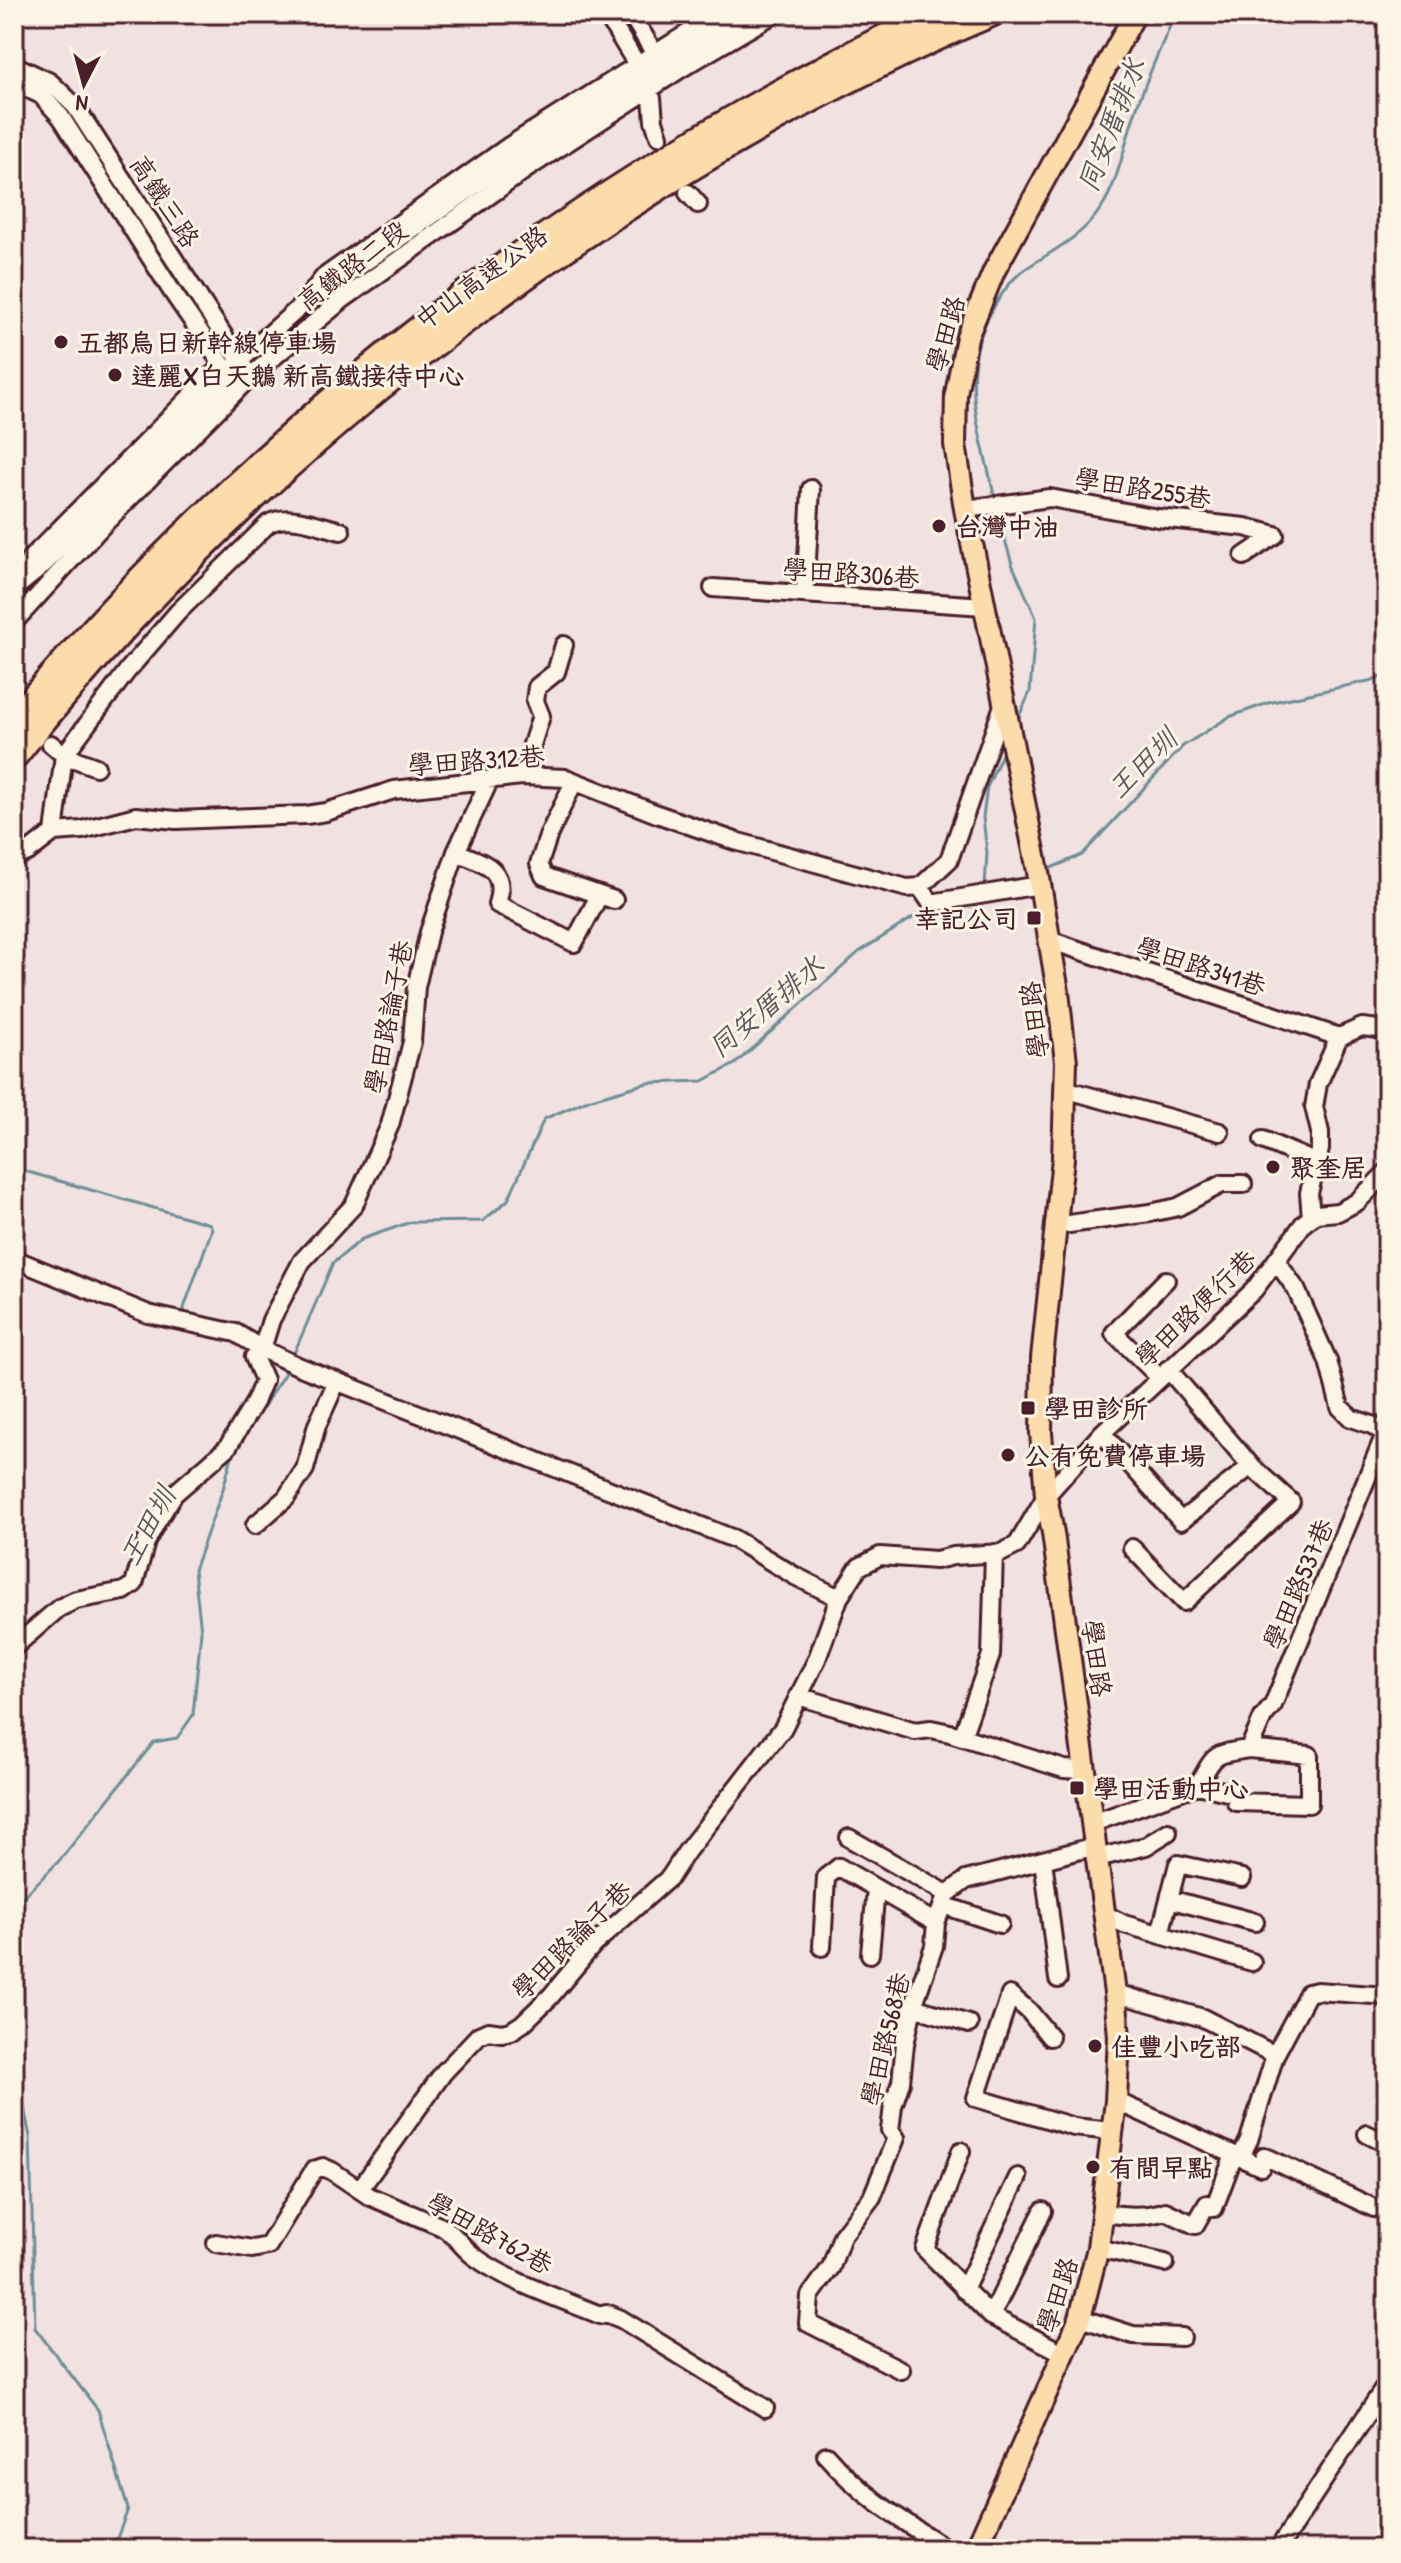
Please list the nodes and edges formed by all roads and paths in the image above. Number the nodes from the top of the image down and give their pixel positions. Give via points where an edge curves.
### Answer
1 (606, 14) edge
2 (631, 14) edge
3 (718, 14) edge
4 (742, 14) edge
5 (774, 14) edge
6 (932, 14) edge
7 (991, 14) edge
8 (1135, 14) edge
9 (14, 65) edge
10 (664, 69) junction
11 (14, 82) edge
12 (648, 84) junction
13 (659, 136) dead end
14 (239, 361) junction
15 (226, 373) junction
16 (249, 385) junction
17 (811, 489) dead end
18 (972, 508) junction
19 (341, 531) dead end
20 (1244, 556) dead end
21 (16, 586) edge
22 (713, 588) dead end
23 (805, 594) junction
24 (985, 606) junction
25 (14, 622) edge
26 (564, 645) dead end
27 (1005, 702) junction
28 (14, 720) edge
29 (58, 749) junction
30 (14, 757) edge
31 (96, 767) dead end
32 (522, 776) junction
33 (490, 779) junction
34 (574, 782) junction
35 (54, 832) junction
36 (456, 852) junction
37 (14, 858) edge
38 (1040, 885) junction
39 (920, 887) junction
40 (1049, 940) junction
41 (1387, 1030) edge
42 (1339, 1037) junction
43 (1064, 1089) junction
44 (1220, 1132) dead end
45 (1263, 1140) dead end
46 (1315, 1162) junction
47 (1385, 1177) edge
48 (1243, 1184) dead end
49 (1311, 1218) junction
50 (1054, 1226) junction
51 (14, 1259) edge
52 (1277, 1262) junction
53 (1166, 1280) dead end
54 (262, 1349) junction
55 (1164, 1373) junction
56 (337, 1381) junction
57 (1102, 1433) junction
58 (1385, 1434) edge
59 (1251, 1466) junction
60 (1046, 1496) junction
61 (255, 1525) dead end
62 (1132, 1548) dead end
63 (994, 1553) junction
64 (839, 1598) junction
65 (14, 1647) edge
66 (798, 1696) junction
67 (962, 1737) junction
68 (1249, 1749) junction
69 (1085, 1770) junction
70 (1198, 1785) junction
71 (1093, 1823) junction
72 (1168, 1832) dead end
73 (849, 1838) dead end
74 (1096, 1852) junction
75 (1043, 1860) junction
76 (1242, 1878) dead end
77 (876, 1889) junction
78 (945, 1899) junction
79 (1169, 1899) junction
80 (1104, 1914) junction
81 (1255, 1922) dead end
82 (936, 1923) junction
83 (1000, 1924) dead end
84 (1160, 1934) junction
85 (822, 1947) dead end
86 (870, 1954) dead end
87 (1252, 1962) dead end
88 (1058, 1979) dead end
89 (1115, 1993) junction
90 (1387, 1996) edge
91 (913, 2007) junction
92 (969, 2024) dead end
93 (1050, 2037) dead end
94 (1275, 2055) junction
95 (1116, 2101) junction
96 (1112, 2131) junction
97 (1367, 2134) dead end
98 (1387, 2144) edge
99 (961, 2151) dead end
100 (1237, 2156) junction
101 (1018, 2177) dead end
102 (360, 2189) junction
103 (1374, 2208) dead end
104 (1043, 2211) dead end
105 (1104, 2213) junction
106 (216, 2243) dead end
107 (1098, 2248) junction
108 (1165, 2263) dead end
109 (964, 2290) junction
110 (991, 2316) junction
111 (1080, 2318) junction
112 (1182, 2337) dead end
113 (1065, 2354) junction
114 (901, 2370) dead end
115 (1387, 2384) edge
116 (765, 2408) dead end
117 (826, 2455) dead end
118 (947, 2549) edge
119 (976, 2549) edge
120 (1278, 2549) edge

1 - 12 street
2 - 10 street
3 - 10 street, 高鐵路二段
4 - 10 street, 高鐵路二段
5 - 10 street, 高鐵路二段
6 - 28 highway, 中山高速公路 via 709,130 523,250 432,317 337,393 225,495 107,613
7 - 30 highway, 中山高速公路 via 837,87 720,151 537,269 446,336 352,411 241,512 124,629
8 - 18 main road, 學田路 via 994,271 972,321 956,394 955,444
9 - 14 street, 高鐵三路 via 50,82 75,106
10 - 12 street, 高鐵路二段
10 - 12 street, 高鐵路二段
11 - 15 street, 高鐵三路 via 41,95 61,117
12 - 13 street
12 - 14 street, 高鐵路二段 via 509,146 324,277 300,307
12 - 16 street, 高鐵路二段 via 342,300
14 - 15 street, 高鐵路二段
14 - 16 street, 高鐵三路
15 - 16 street, 高鐵三路
15 - 21 street, 高鐵路二段 via 212,375 72,514 30,559
16 - 25 street, 高鐵路二段 via 101,527
17 - 23 street
18 - 20 street, 學田路255巷 via 1050,498 1275,535
18 - 24 main road, 學田路
19 - 29 street via 286,519 268,524 178,612
22 - 23 street, 學田路306巷
23 - 24 street, 學田路306巷
24 - 27 main road, 學田路
26 - 32 street via 556,672 537,687 541,716
27 - 38 main road, 學田路
27 - 39 street via 949,860
29 - 31 street
29 - 35 street
32 - 33 street, 學田路312巷
32 - 34 street, 學田路312巷
33 - 35 street, 學田路312巷 via 394,790 306,815 176,820 136,816
33 - 36 street, 學田路論子巷
34 - 36 street via 539,864 544,876 606,898 574,943 497,904 500,879 485,864
34 - 39 street, 學田路312巷 via 735,841 907,888
35 - 37 street
36 - 54 street, 學田路論子巷 via 429,932 416,987 412,1042 390,1125 354,1205 302,1261
38 - 39 street, 學田路312巷 via 931,903
38 - 40 main road, 學田路
40 - 42 street, 學田路341巷
40 - 43 main road, 學田路 via 1066,1062
41 - 42 street via 1362,1027
42 - 46 street via 1318,1084 1314,1107 1320,1149
43 - 44 street
43 - 50 main road, 學田路 via 1063,1158
45 - 46 street
46 - 49 street
47 - 49 street via 1357,1202
48 - 50 street via 1222,1184 1178,1207
49 - 52 street, 學田路便行巷
50 - 60 main road, 學田路 via 1042,1358
51 - 54 street via 148,1314 236,1333
52 - 55 street, 學田路便行巷
52 - 58 street via 1296,1289 1328,1361 1340,1407
53 - 55 street via 1114,1333
54 - 56 street
54 - 65 street, 學田路論子巷 via 254,1357 264,1380 255,1402 227,1448 174,1494 146,1542 134,1584 67,1604
55 - 57 street, 學田路便行巷
55 - 59 street
56 - 61 street via 305,1469 286,1498
56 - 64 street via 734,1539
57 - 59 street via 1181,1521
57 - 60 street, 學田路便行巷
58 - 68 street, 學田路537巷 via 1273,1705
59 - 62 street via 1291,1502 1184,1602
60 - 63 street, 學田路論子巷 via 1017,1545
60 - 69 main road, 學田路
63 - 64 street, 學田路論子巷 via 936,1560 880,1556 859,1567
63 - 67 street via 991,1655
64 - 66 street, 學田路論子巷
66 - 67 street via 915,1731 931,1729
66 - 102 street, 學田路論子巷 via 783,1728 670,1877 594,1944 522,2024 511,2031 479,2035 443,2073
67 - 69 street via 1064,1769
68 - 70 street via 1220,1753
68 - 70 street via 1309,1755 1309,1804 1236,1802 1235,1794
69 - 71 main road, 學田路
70 - 71 street
71 - 74 main road, 學田路
72 - 74 street via 1146,1846
73 - 78 street
74 - 75 street
74 - 80 main road, 學田路
75 - 78 street via 966,1880
75 - 88 street
76 - 79 street via 1178,1864
77 - 82 street
77 - 85 street via 839,1867 826,1877
77 - 86 street
78 - 82 street, 學田路568巷
78 - 83 street
79 - 81 street
79 - 84 street
80 - 84 street
80 - 89 main road, 學田路
82 - 91 street, 學田路568巷 via 934,1946
84 - 87 street
89 - 94 street via 1203,2018
89 - 95 main road, 學田路
90 - 94 street via 1308,1993
91 - 92 street
91 - 114 street, 學田路568巷 via 893,2106 890,2130 896,2138 872,2197 842,2236 831,2267 810,2296 808,2316 808,2323
93 - 96 street via 1010,1995 976,2098 1074,2127
94 - 100 street via 1249,2140
95 - 96 main road, 學田路
95 - 100 street
96 - 105 main road, 學田路
97 - 98 street
99 - 109 street via 925,2249
100 - 103 street via 1261,2167 1264,2156
100 - 105 street via 1214,2208 1207,2204 1195,2225 1165,2211
101 - 109 street
102 - 106 street, 學田路762巷 via 323,2167 314,2170 268,2246
102 - 116 street, 學田路762巷 via 452,2233 475,2257 501,2272 621,2319
104 - 110 street
105 - 107 main road, 學田路
107 - 108 street
107 - 111 main road, 學田路
109 - 110 street
110 - 113 street
111 - 112 street via 1116,2332
111 - 113 main road, 學田路
113 - 119 main road, 學田路
115 - 120 street
117 - 118 street via 873,2502

